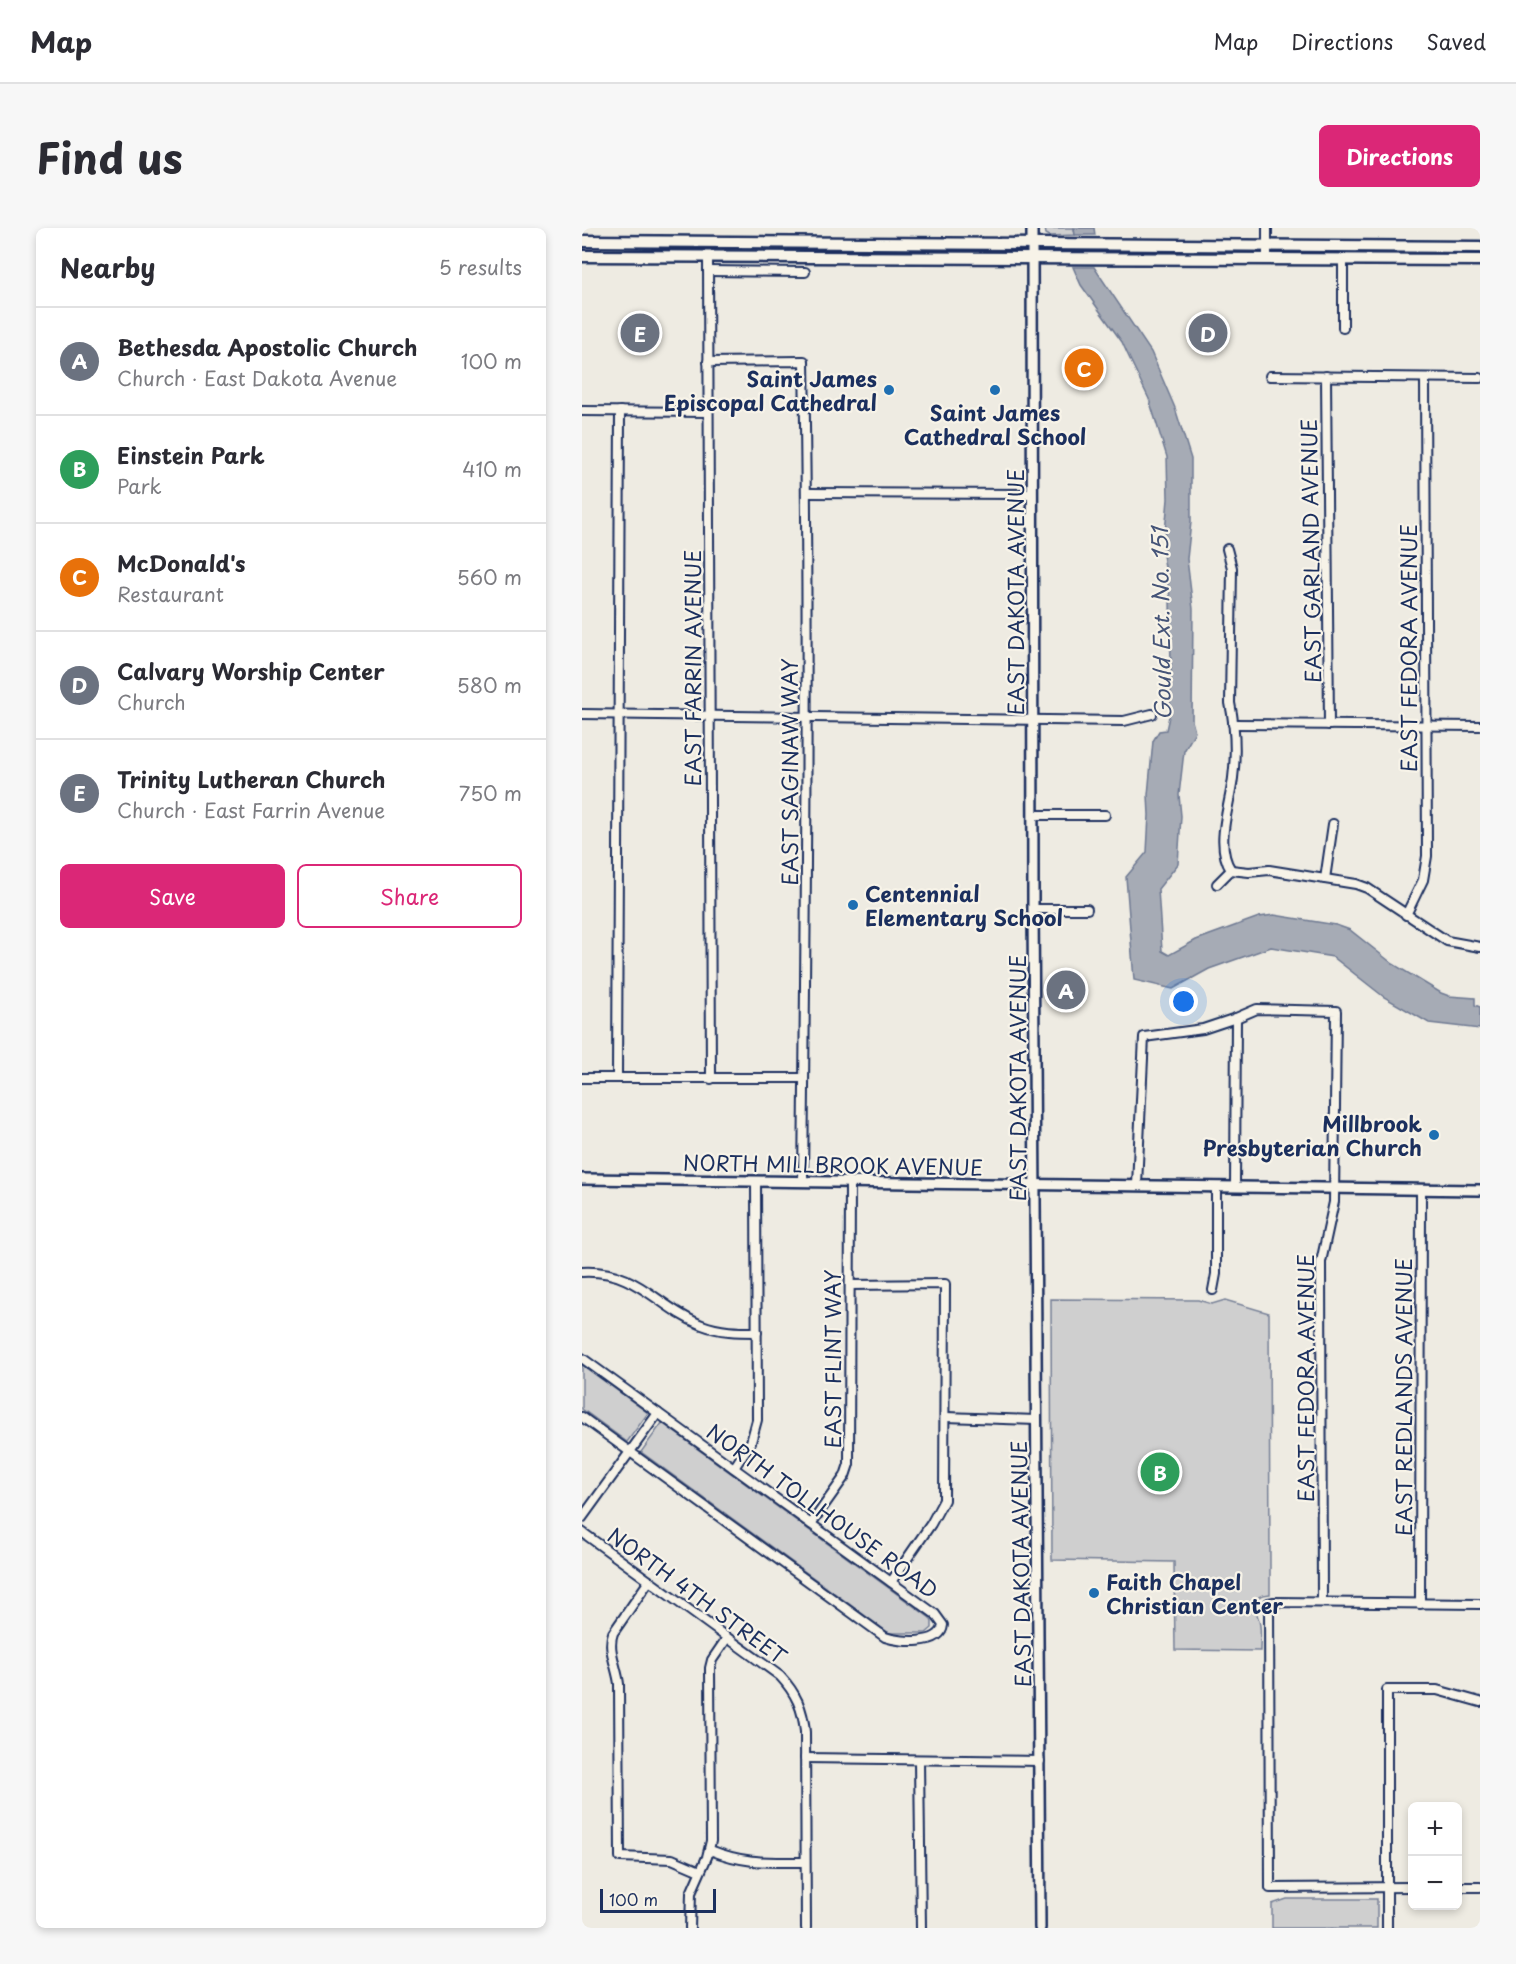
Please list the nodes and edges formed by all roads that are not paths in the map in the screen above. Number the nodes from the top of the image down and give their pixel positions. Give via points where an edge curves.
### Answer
1 (1032, 228) edge
2 (1267, 228) edge
3 (582, 241) edge
4 (671, 242) junction
5 (780, 243) junction
6 (872, 243) junction
7 (1032, 244) junction
8 (1267, 245) junction
9 (1480, 247) edge
10 (708, 256) junction
11 (789, 257) junction
12 (584, 258) edge
13 (1032, 258) junction
14 (1267, 259) junction
15 (1343, 260) junction
16 (1480, 260) edge
17 (708, 271) junction
18 (805, 272) dead end
19 (1343, 328) dead end
20 (708, 362) junction
21 (1270, 376) dead end
22 (1326, 376) junction
23 (1425, 378) junction
24 (1480, 378) edge
25 (582, 411) edge
26 (620, 411) junction
27 (708, 412) junction
28 (807, 494) junction
29 (1032, 494) junction
30 (1227, 549) dead end
31 (582, 714) edge
32 (618, 714) junction
33 (1152, 714) dead end
34 (711, 715) junction
35 (807, 717) junction
36 (1033, 720) junction
37 (1233, 724) junction
38 (1329, 724) junction
39 (1426, 726) junction
40 (1480, 726) edge
41 (1034, 815) junction
42 (1106, 815) dead end
43 (1333, 825) dead end
44 (1231, 870) junction
45 (1325, 879) junction
46 (1217, 884) dead end
47 (1034, 909) junction
48 (1087, 909) dead end
49 (1406, 915) junction
50 (1480, 947) edge
51 (1236, 1018) junction
52 (582, 1078) edge
53 (617, 1078) junction
54 (804, 1078) junction
55 (711, 1079) junction
56 (582, 1179) edge
57 (756, 1181) junction
58 (803, 1182) junction
59 (850, 1183) junction
60 (1036, 1184) junction
61 (1137, 1185) junction
62 (1216, 1187) junction
63 (1235, 1187) junction
64 (1334, 1189) junction
65 (1421, 1190) junction
66 (1480, 1190) edge
67 (582, 1272) edge
68 (850, 1285) junction
69 (1213, 1290) dead end
70 (756, 1332) junction
71 (582, 1358) edge
72 (658, 1413) junction
73 (582, 1417) edge
74 (946, 1417) junction
75 (1036, 1420) junction
76 (630, 1451) junction
77 (734, 1468) junction
78 (582, 1518) edge
79 (811, 1524) junction
80 (582, 1532) edge
81 (649, 1581) junction
82 (891, 1582) junction
83 (1322, 1602) junction
84 (1420, 1604) junction
85 (1480, 1604) edge
86 (727, 1638) junction
87 (1480, 1702) edge
88 (805, 1758) junction
89 (919, 1760) junction
90 (1040, 1761) junction
91 (710, 1850) junction
92 (805, 1862) junction
93 (700, 1871) junction
94 (1387, 1886) junction
95 (1408, 1887) edge
96 (1462, 1887) edge
97 (1480, 1887) edge
98 (690, 1928) edge
99 (806, 1928) edge
100 (921, 1928) edge
101 (1040, 1928) edge
102 (1387, 1928) edge

1 - 7 street, EAST DAKOTA AVENUE
2 - 8 street
3 - 4 main road
4 - 5 main road
4 - 12 main road via 663,249 597,248
5 - 6 main road
5 - 10 main road via 762,250 716,250
6 - 7 main road
6 - 11 main road via 861,251 811,250
7 - 8 main road
7 - 13 street, EAST DAKOTA AVENUE
8 - 9 main road
8 - 14 street
10 - 11 main road
10 - 12 main road
10 - 17 street, EAST FARRIN AVENUE
11 - 13 main road
13 - 14 main road
13 - 29 street, EAST DAKOTA AVENUE
14 - 15 main road
15 - 16 main road
15 - 19 street
17 - 18 street
17 - 20 street, EAST FARRIN AVENUE
20 - 27 street, EAST FARRIN AVENUE
20 - 28 street, EAST SAGINAW WAY via 804,361
21 - 22 street
22 - 23 street
22 - 38 street, EAST GARLAND AVENUE
23 - 24 street
23 - 39 street, EAST FEDORA AVENUE
25 - 26 street
26 - 27 street
26 - 32 street
27 - 34 street, EAST FARRIN AVENUE
28 - 29 street
28 - 35 street, EAST SAGINAW WAY
29 - 36 street, EAST DAKOTA AVENUE
30 - 37 street via 1232,568
31 - 32 street
32 - 34 street
32 - 53 street
33 - 36 street via 1124,722
34 - 35 street
34 - 55 street, EAST FARRIN AVENUE
35 - 36 street
35 - 54 street, EAST SAGINAW WAY
36 - 41 street, EAST DAKOTA AVENUE
37 - 38 street
37 - 44 street via 1233,779 1224,844 1226,863
38 - 39 street
39 - 40 street
39 - 49 street, EAST FEDORA AVENUE via 1426,869
41 - 42 street
41 - 47 street, EAST DAKOTA AVENUE
43 - 45 street
44 - 45 street via 1269,870
44 - 46 street
45 - 49 street via 1367,888
47 - 48 street
47 - 60 street, EAST DAKOTA AVENUE
49 - 50 street via 1447,941
51 - 61 street via 1203,1029 1144,1037
51 - 63 street
51 - 64 street, EAST FEDORA AVENUE via 1257,1009 1336,1011
52 - 53 street
53 - 55 street
54 - 55 street
54 - 58 street, EAST SAGINAW WAY
56 - 57 street, NORTH MILLBROOK AVENUE
57 - 58 street, NORTH MILLBROOK AVENUE
57 - 70 street
58 - 59 street, NORTH MILLBROOK AVENUE
59 - 60 street, NORTH MILLBROOK AVENUE
59 - 68 street, EAST FLINT WAY
60 - 61 street, NORTH MILLBROOK AVENUE
60 - 75 street, EAST DAKOTA AVENUE
61 - 62 street, NORTH MILLBROOK AVENUE
62 - 63 street, NORTH MILLBROOK AVENUE
62 - 69 street
63 - 64 street, NORTH MILLBROOK AVENUE
64 - 65 street, NORTH MILLBROOK AVENUE
64 - 83 street, EAST FEDORA AVENUE via 1332,1220 1321,1262
65 - 66 street, NORTH MILLBROOK AVENUE
65 - 84 street, EAST REDLANDS AVENUE
67 - 70 street via 618,1276 651,1288 686,1317 701,1324 731,1332
68 - 74 street via 945,1284
68 - 79 street, EAST FLINT WAY via 849,1464 845,1476
70 - 77 street via 757,1420 751,1442
71 - 72 street, NORTH TOLLHOUSE ROAD
72 - 76 street
72 - 77 street, NORTH TOLLHOUSE ROAD
73 - 76 street, NORTH TOLLHOUSE ROAD
74 - 75 street
74 - 82 street via 944,1500
75 - 90 street, EAST DAKOTA AVENUE
76 - 78 street
76 - 82 street, NORTH TOLLHOUSE ROAD via 885,1637 929,1640 940,1635 940,1619
77 - 79 street, NORTH TOLLHOUSE ROAD
79 - 82 street, NORTH TOLLHOUSE ROAD
80 - 81 street, NORTH 4TH STREET
81 - 86 street, NORTH 4TH STREET
81 - 93 street via 610,1640 619,1684 620,1857 672,1859
83 - 84 street
83 - 94 street via 1269,1604 1270,1888
84 - 85 street
86 - 88 street, NORTH 4TH STREET via 780,1676 799,1700 804,1715
86 - 91 street via 711,1668
87 - 94 street via 1437,1690 1387,1690
88 - 89 street
88 - 92 street
89 - 90 street
89 - 100 street
90 - 101 street, EAST DAKOTA AVENUE
91 - 92 street via 748,1862
91 - 93 street
92 - 99 street
93 - 98 street via 691,1893
94 - 95 street
94 - 102 street
96 - 97 street

